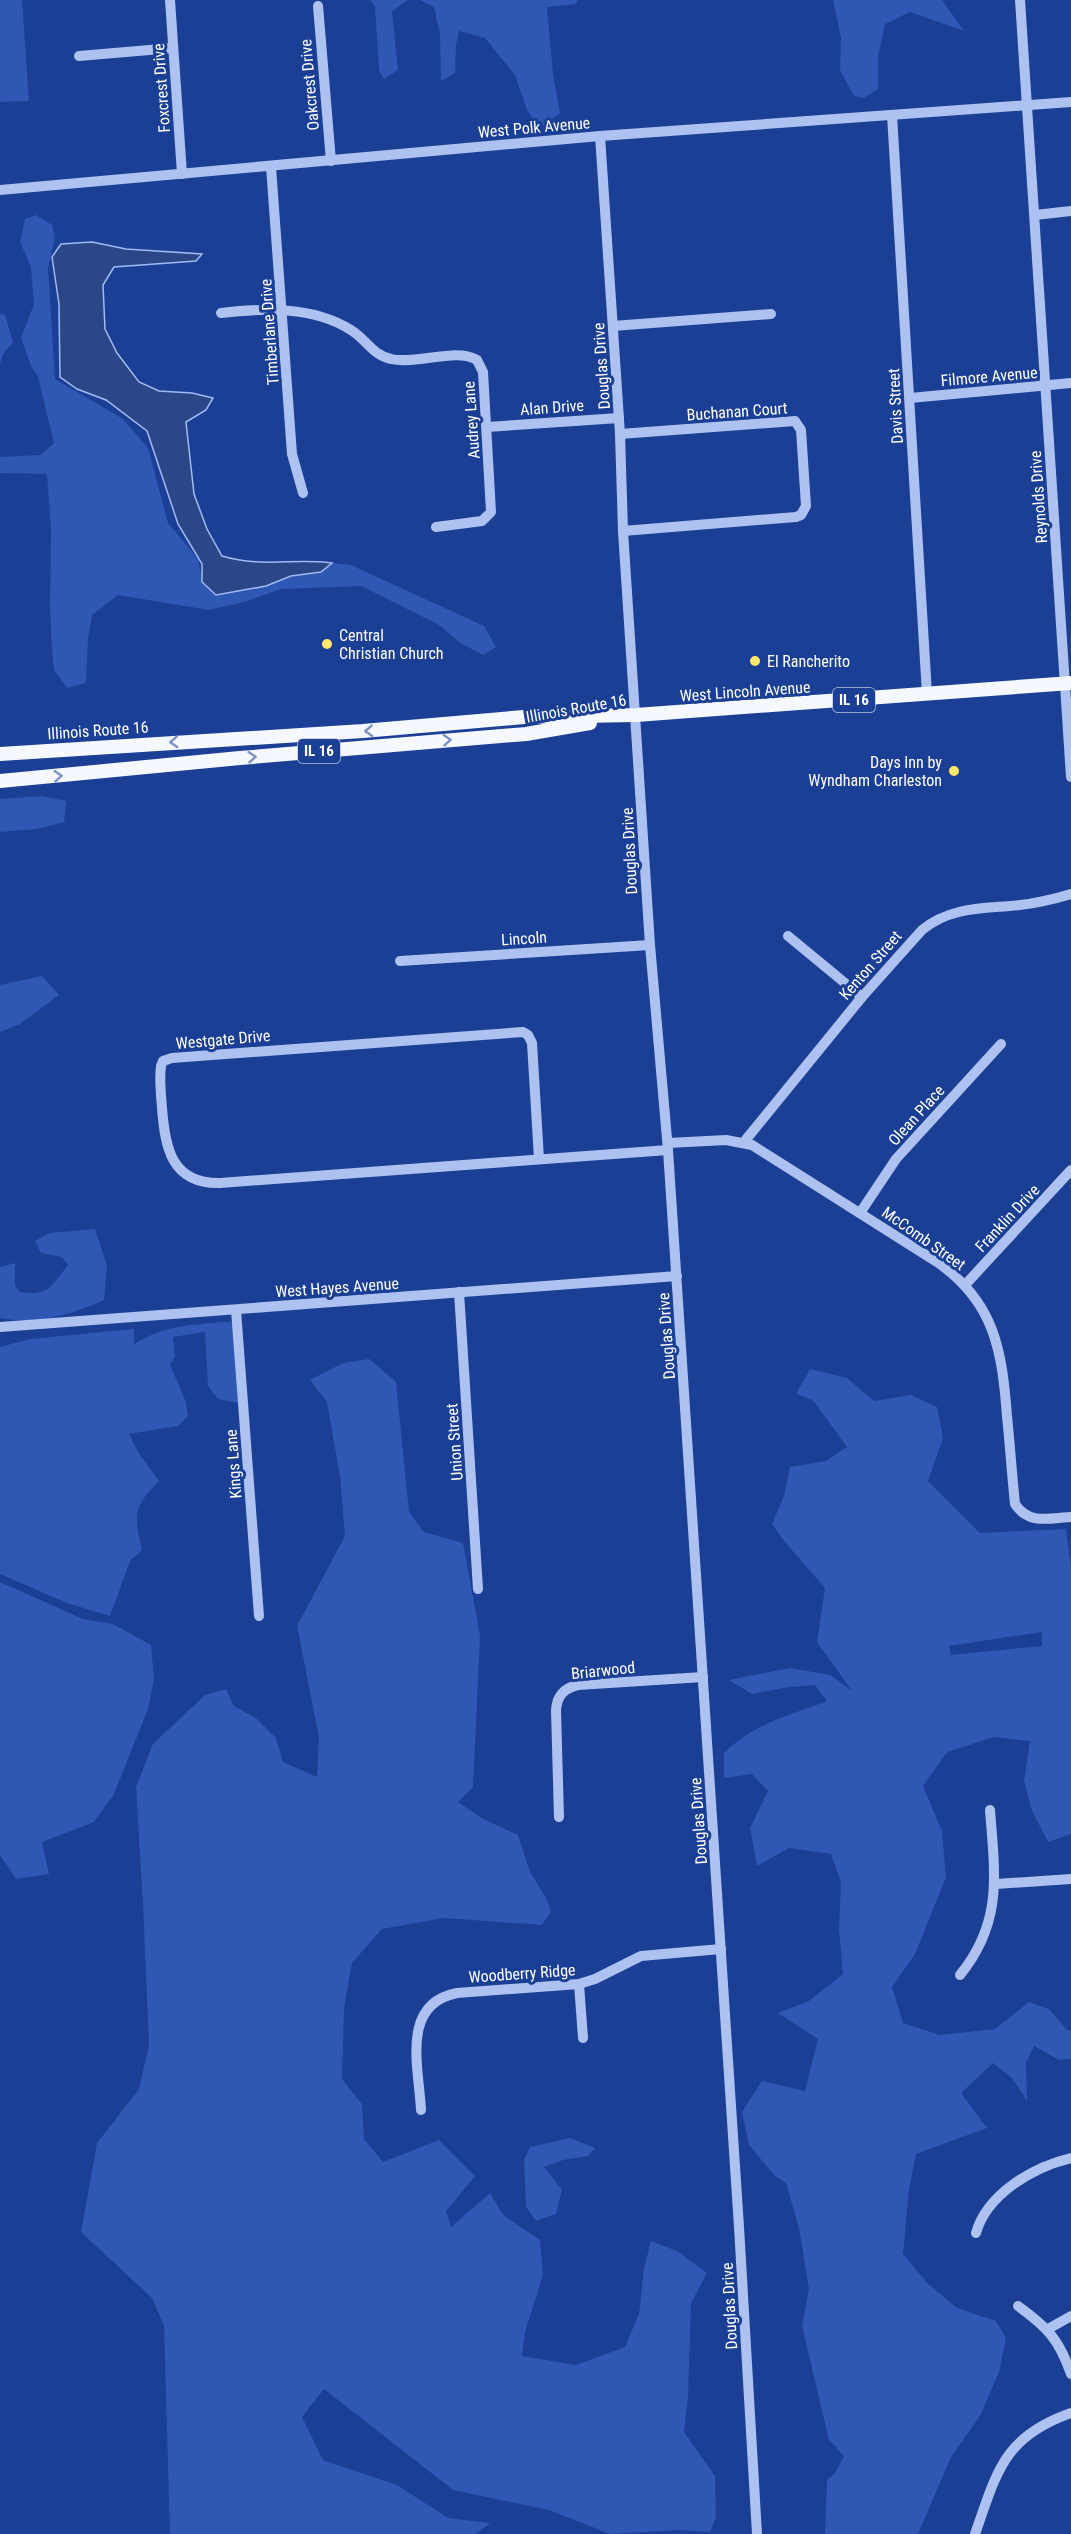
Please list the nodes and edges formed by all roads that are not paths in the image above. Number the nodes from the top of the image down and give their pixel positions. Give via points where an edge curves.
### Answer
1 (170, 0) edge
2 (1020, 0) edge
3 (318, 6) dead end
4 (174, 48) junction
5 (79, 56) dead end
6 (1071, 102) edge
7 (1027, 106) junction
8 (892, 115) junction
9 (600, 136) junction
10 (331, 161) junction
11 (271, 167) junction
12 (182, 174) junction
13 (0, 190) edge
14 (1071, 211) edge
15 (1035, 215) junction
16 (283, 311) junction
17 (221, 313) dead end
18 (771, 314) dead end
19 (613, 326) junction
20 (1071, 383) edge
21 (1046, 385) junction
22 (910, 398) junction
23 (619, 418) junction
24 (487, 427) junction
25 (620, 434) junction
26 (303, 493) dead end
27 (436, 527) dead end
28 (623, 531) junction
29 (1069, 684) edge
30 (927, 694) junction
31 (636, 715) junction
32 (0, 754) edge
33 (1071, 777) edge
34 (0, 781) edge
35 (1071, 894) edge
36 (788, 936) dead end
37 (650, 945) junction
38 (400, 961) dead end
39 (862, 997) junction
40 (1001, 1044) dead end
41 (744, 1142) junction
42 (668, 1146) junction
43 (539, 1159) junction
44 (1071, 1170) edge
45 (861, 1213) junction
46 (677, 1276) junction
47 (965, 1286) junction
48 (459, 1292) junction
49 (236, 1310) junction
50 (0, 1327) edge
51 (1071, 1517) edge
52 (478, 1589) dead end
53 (259, 1616) dead end
54 (703, 1677) junction
55 (990, 1810) dead end
56 (559, 1817) dead end
57 (1071, 1879) edge
58 (996, 1884) junction
59 (721, 1949) junction
60 (960, 1976) dead end
61 (579, 1984) junction
62 (583, 2038) dead end
63 (421, 2110) dead end
64 (1071, 2157) edge
65 (976, 2233) dead end
66 (1018, 2306) dead end
67 (1071, 2316) edge
68 (1048, 2329) junction
69 (1071, 2374) edge
70 (1071, 2414) edge
71 (757, 2534) edge
72 (975, 2534) edge

1 - 4 street, Foxcrest Drive
2 - 7 street, Reynolds Drive
3 - 10 street, Oakcrest Drive
4 - 5 street
4 - 12 street, Foxcrest Drive
6 - 7 street, West Polk Avenue
7 - 8 street, West Polk Avenue
7 - 15 street, Reynolds Drive
8 - 9 street, West Polk Avenue
8 - 22 street, Davis Street
9 - 10 street, West Polk Avenue
9 - 19 street, Douglas Drive
10 - 11 street, West Polk Avenue
11 - 12 street, West Polk Avenue
11 - 16 street, Timberlane Drive
12 - 13 street, West Polk Avenue
14 - 15 street
15 - 21 street, Reynolds Drive
16 - 17 street, Audrey Lane
16 - 24 street, Audrey Lane via 347,327 372,350 392,360 472,357 483,372
16 - 26 street, Timberlane Drive via 292,454
18 - 19 street
19 - 23 street, Douglas Drive
20 - 21 street, Filmore Avenue
21 - 22 street, Filmore Avenue
21 - 29 street, Reynolds Drive
22 - 30 street, Davis Street
23 - 24 street, Alan Drive
23 - 25 street, Douglas Drive
24 - 27 street, Audrey Lane via 491,512 482,521
25 - 28 street, Douglas Drive
25 - 28 street, Buchanan Court via 795,422 801,430 806,506 796,517
28 - 31 street, Douglas Drive
29 - 30 main road, West Lincoln Avenue / IL 16
29 - 33 street, Reynolds Drive
30 - 31 main road, West Lincoln Avenue / IL 16
31 -> 32 main road, Illinois Route 16 / IL 16 via 524,717
34 -> 31 main road, Illinois Route 16 / IL 16 via 526,734
31 - 37 street, Douglas Drive
35 - 39 street, Kenton Street via 1039,903 967,909 943,916 922,930
36 - 39 street
37 - 38 street, Lincoln
37 - 42 street, Douglas Drive
39 - 41 street, Kenton Street
40 - 45 street, Olean Place via 896,1159
41 - 42 street, McComb Street
41 - 45 street, McComb Street
42 - 43 street, Westgate Drive
42 - 46 street, Douglas Drive
43 - 43 street, Westgate Drive via 220,1184 205,1182 177,1166 166,1147 161,1066 172,1058 523,1032 532,1043
44 - 47 street, Franklin Drive
45 - 47 street, McComb Street via 945,1268
46 - 48 street, West Hayes Avenue
46 - 54 street, Douglas Drive
47 - 51 street, McComb Street via 989,1320 1000,1353 1015,1504 1030,1518
48 - 49 street, West Hayes Avenue
48 - 52 street, Union Street
49 - 50 street, West Hayes Avenue
49 - 53 street, Kings Lane
54 - 56 street, Briarwood via 578,1685 564,1690 556,1702
54 - 59 street, Douglas Drive
55 - 58 street
57 - 58 street
58 - 60 street via 984,1940
59 - 61 street, Woodberry Ridge via 641,1956
59 - 71 street, Douglas Drive
61 - 62 street
61 - 63 street, Woodberry Ridge via 456,1993 437,1999 419,2021 417,2031
64 - 65 street via 1047,2165 1006,2191 980,2218
66 - 68 street
67 - 68 street
68 - 69 street via 1061,2346
70 - 72 street via 1030,2432 1009,2453

